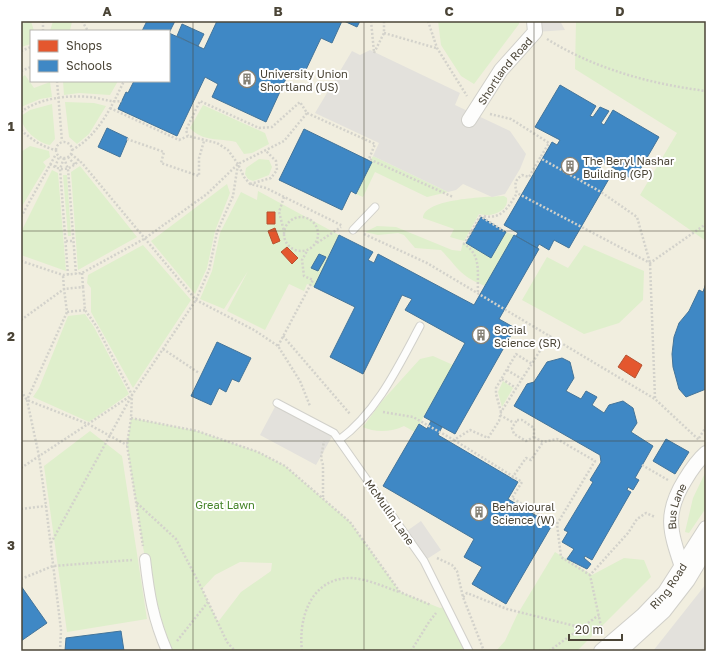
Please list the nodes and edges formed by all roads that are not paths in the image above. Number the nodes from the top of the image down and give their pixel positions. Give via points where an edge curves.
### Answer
1 (534, 26) edge
2 (469, 120) dead end
3 (375, 207) dead end
4 (352, 230) dead end
5 (420, 326) dead end
6 (277, 403) dead end
7 (339, 440) junction
8 (706, 453) edge
9 (706, 528) edge
10 (706, 550) edge
11 (146, 559) road end
12 (682, 567) junction
13 (171, 648) edge
14 (469, 651) edge
15 (601, 651) edge
16 (620, 651) edge

1 - 2 street, Shortland Road via 501,70
3 - 4 lane
5 - 7 lane via 381,396
6 - 7 lane, McMullin Lane via 334,433
7 - 14 lane, McMullin Lane via 424,562 444,607
8 - 12 street, Bus Lane via 680,488 671,508 672,537
9 - 12 street, Ring Road
10 - 16 street, Ring Road via 688,580 664,611
11 - 13 street via 149,594 155,619
12 - 15 street, Ring Road via 655,604

